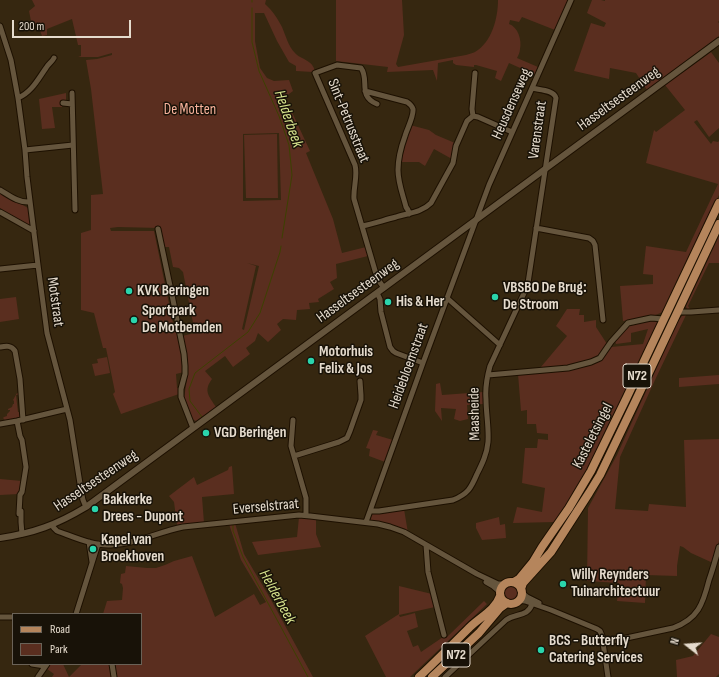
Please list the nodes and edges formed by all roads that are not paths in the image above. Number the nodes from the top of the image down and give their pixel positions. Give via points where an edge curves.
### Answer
1 (571, 0) edge
2 (0, 26) edge
3 (719, 41) edge
4 (54, 58) dead end
5 (475, 73) dead end
6 (532, 88) junction
7 (365, 91) junction
8 (72, 93) dead end
9 (18, 98) junction
10 (63, 103) dead end
11 (72, 104) junction
12 (377, 104) dead end
13 (473, 116) junction
14 (512, 132) junction
15 (73, 145) junction
16 (25, 150) junction
17 (545, 169) junction
18 (0, 190) edge
19 (30, 202) junction
20 (719, 203) edge
21 (75, 210) dead end
22 (0, 212) edge
23 (409, 214) junction
24 (477, 219) junction
25 (719, 224) edge
26 (362, 226) junction
27 (536, 228) junction
28 (158, 229) dead end
29 (34, 231) junction
30 (38, 265) junction
31 (0, 269) edge
32 (384, 288) junction
33 (377, 293) junction
34 (447, 298) junction
35 (719, 310) edge
36 (678, 312) junction
37 (664, 319) junction
38 (603, 320) dead end
39 (500, 345) junction
40 (0, 347) edge
41 (422, 363) junction
42 (488, 375) junction
43 (360, 381) dead end
44 (67, 409) junction
45 (20, 420) junction
46 (293, 420) dead end
47 (0, 424) edge
48 (193, 428) junction
49 (294, 456) junction
50 (22, 498) dead end
51 (86, 507) junction
52 (370, 510) junction
53 (19, 514) dead end
54 (306, 515) junction
55 (366, 522) junction
56 (52, 525) junction
57 (22, 534) junction
58 (0, 538) edge
59 (89, 542) junction
60 (98, 544) junction
61 (426, 544) junction
62 (719, 547) edge
63 (92, 563) junction
64 (477, 574) junction
65 (514, 582) junction
66 (504, 584) junction
67 (521, 590) junction
68 (500, 594) junction
69 (518, 600) junction
70 (507, 603) junction
71 (532, 604) junction
72 (550, 610) junction
73 (76, 613) edge
74 (0, 617) edge
75 (12, 617) edge
76 (444, 635) dead end
77 (603, 643) junction
78 (46, 665) edge
79 (112, 665) edge
80 (38, 677) edge
81 (114, 677) edge
82 (419, 677) edge
83 (432, 677) edge
84 (445, 677) edge
85 (608, 677) edge

1 - 6 street, Heusdenseweg
2 - 9 street, Motstraat
3 - 17 street, Hasseltsesteenweg
4 - 9 street via 28,92
5 - 13 street
6 - 14 street, Heusdenseweg
6 - 17 street, Varenstraat via 553,93 556,98
7 - 12 street, Sint-Petrusstraat via 368,98
7 - 23 street via 411,104 412,112 398,170
7 - 26 street, Sint-Petrusstraat via 363,71 359,68 337,65 315,73 355,165 354,196
8 - 11 street
9 - 16 street, Motstraat
10 - 11 street
11 - 15 street
13 - 14 street
13 - 23 street via 465,124 456,146 453,163 431,203 427,208
14 - 24 street, Heusdenseweg
15 - 16 street
15 - 21 street
16 - 19 street, Motstraat
17 - 24 street, Hasseltsesteenweg
17 - 27 street, Maasheide
18 - 19 street via 18,200
19 - 29 street, Motstraat
20 - 37 main road, Kasteletsingel / N72
22 - 29 street
23 - 26 street
24 - 32 street, Hasseltsesteenweg
24 - 34 street, Heidebloemstraat
25 - 36 main road, Kasteletsingel / N72
26 - 32 street, Sint-Petrusstraat via 376,274
27 - 38 street via 589,238 593,241
27 - 39 street, Maasheide via 528,283
28 - 48 street via 186,366 181,397
29 - 30 street, Motstraat
30 - 31 street
30 - 44 street, Motstraat via 47,333
32 - 33 street, Hasseltsesteenweg
33 - 41 street via 390,347 396,353
33 - 48 street, Hasseltsesteenweg
34 - 39 street
34 - 41 street, Heidebloemstraat
35 - 36 street
36 - 67 main road, Kasteletsingel / N72 via 596,481 551,552 525,580
37 - 42 street via 651,318 628,323 600,358 591,362 568,368
37 - 65 main road, Kasteletsingel / N72 via 581,490 533,562
39 - 42 street, Maasheide
40 - 45 street via 9,346 15,351 20,379
41 - 52 street, Heidebloemstraat
42 - 52 street, Maasheide via 488,448 468,490 453,500 378,512
43 - 49 street via 361,400 347,438
44 - 45 street
44 - 51 street, Motstraat
45 - 47 street
45 - 53 street via 20,436 26,467
46 - 49 street via 291,446
48 - 51 street, Hasseltsesteenweg
49 - 54 street via 306,498
50 - 57 street
51 - 56 street, Hasseltsesteenweg
52 - 55 street, Heidebloemstraat
54 - 55 street, Everselstraat
54 - 60 street, Everselstraat via 182,527 132,542
55 - 61 street, Everselstraat via 404,532
56 - 57 street, Hasseltsesteenweg
56 - 59 street, Everselstraat via 57,531
57 - 58 street, Hasseltsesteenweg
59 - 60 street, Everselstraat
59 - 63 street
60 - 63 street
61 - 64 street, Everselstraat
61 - 76 street via 428,572
62 - 77 street via 705,597 692,617 673,628
63 - 73 street
64 - 66 street, Everselstraat via 498,584
64 - 68 street, Everselstraat
65 - 66 main road
65 - 67 main road
66 - 68 main road, N72
67 - 69 main road, N72
67 - 72 street via 527,597
68 - 70 main road
68 - 82 main road, N72 via 498,602 484,617 469,628
69 - 70 main road, N72
69 - 71 street
70 - 83 main road, N72
71 - 72 street
71 - 84 street via 527,612 506,620
72 - 77 street via 596,629 601,634
74 - 75 street
77 - 85 street
78 - 80 street
79 - 81 street

